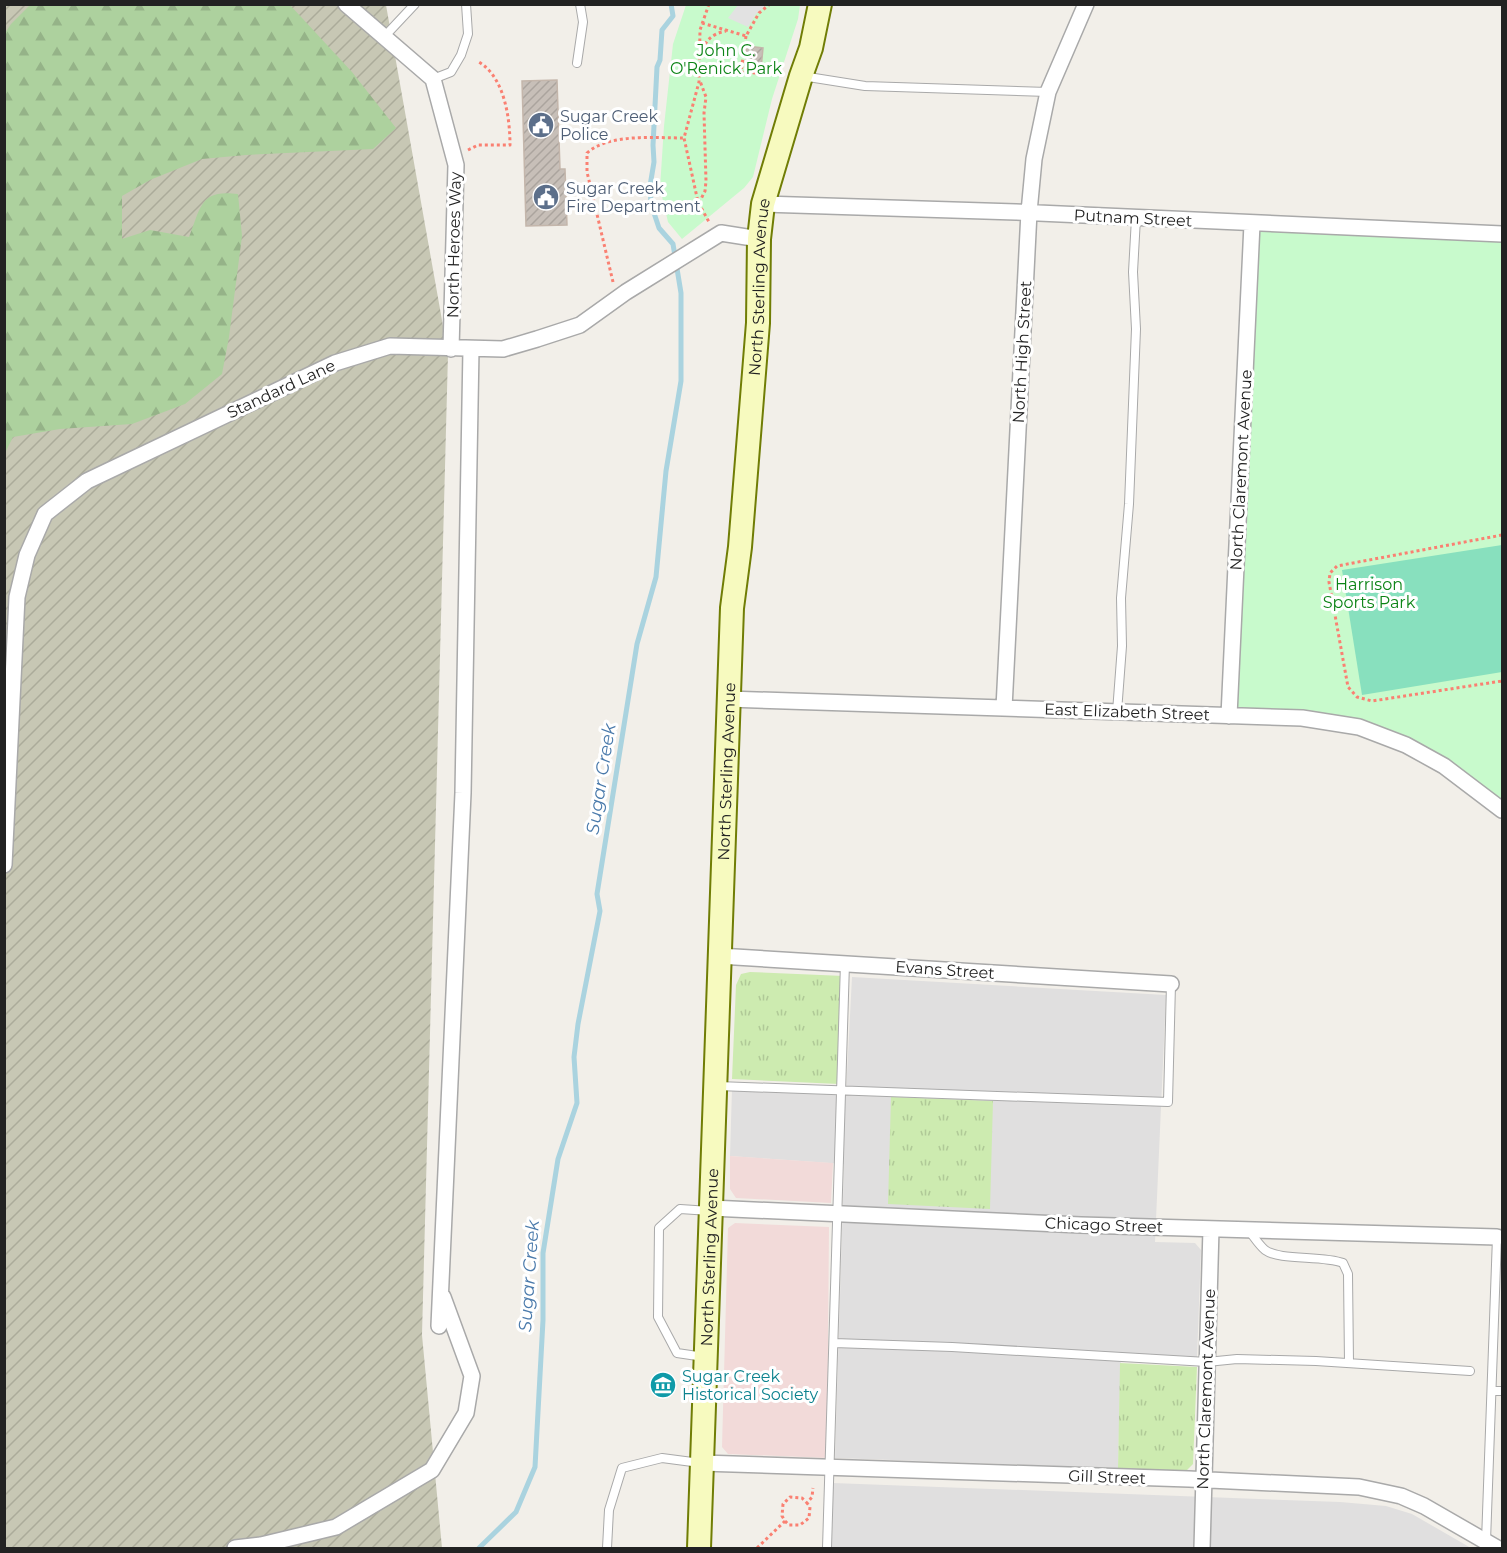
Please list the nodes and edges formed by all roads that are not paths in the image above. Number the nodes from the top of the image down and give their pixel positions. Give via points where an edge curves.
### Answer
1 (346, 4) edge
2 (415, 4) edge
3 (466, 4) edge
4 (580, 4) edge
5 (820, 4) edge
6 (1086, 4) edge
7 (384, 37) junction
8 (577, 63) dead end
9 (801, 76) junction
10 (434, 79) junction
11 (1048, 92) junction
12 (763, 204) junction
13 (1029, 212) junction
14 (1136, 218) junction
15 (1252, 224) junction
16 (1503, 234) edge
17 (759, 239) junction
18 (451, 349) junction
19 (471, 349) junction
20 (728, 699) junction
21 (1004, 708) junction
22 (1117, 712) junction
23 (1229, 716) junction
24 (1503, 810) edge
25 (4, 865) edge
26 (719, 956) junction
27 (845, 963) junction
28 (1171, 984) joint
29 (716, 1086) junction
30 (841, 1090) junction
31 (711, 1210) junction
32 (837, 1214) junction
33 (1211, 1229) junction
34 (1249, 1230) junction
35 (1497, 1237) joint
36 (440, 1289) junction
37 (439, 1326) dead end
38 (834, 1343) junction
39 (706, 1358) junction
40 (1207, 1362) junction
41 (1349, 1363) junction
42 (1470, 1371) dead end
43 (1492, 1391) junction
44 (1503, 1391) edge
45 (702, 1463) junction
46 (830, 1467) junction
47 (1204, 1480) junction
48 (1491, 1545) edge
49 (236, 1548) edge
50 (608, 1548) edge
51 (699, 1548) edge
52 (827, 1548) edge
53 (1202, 1548) edge

1 - 7 street
2 - 7 lane
3 - 10 lane via 468,34 461,55 451,72
4 - 8 lane via 583,22
5 - 9 main road, North Sterling Avenue via 812,48
6 - 11 street, North High Street
7 - 10 street
9 - 11 lane via 865,86
9 - 12 main road, North Sterling Avenue
10 - 18 street, North Heroes Way via 456,165
11 - 13 street, North High Street via 1034,159
12 - 13 street, Putnam Street
12 - 17 main road, North Sterling Avenue
13 - 14 street, Putnam Street
13 - 21 street, North High Street
14 - 15 street, Putnam Street
14 - 22 lane via 1136,329
15 - 16 street, Putnam Street
15 - 23 street, North Claremont Avenue
17 - 19 street, Standard Lane via 721,233 620,288 579,326 502,349
17 - 20 main road, North Sterling Avenue via 758,323 732,608
18 - 19 street, Standard Lane
18 - 25 street, Standard Lane via 390,346 334,363 87,481 45,514 27,555 17,597
19 - 36 street via 463,793
20 - 21 street, East Elizabeth Street
20 - 26 main road, North Sterling Avenue
21 - 22 street, East Elizabeth Street
22 - 23 street, East Elizabeth Street
23 - 24 street, East Elizabeth Street via 1302,718 1359,727 1406,745 1444,766
26 - 27 street, Evans Street
26 - 29 main road, North Sterling Avenue
27 - 28 street, Evans Street
27 - 30 lane
28 - 30 lane via 1168,1102
29 - 30 lane
29 - 31 main road, North Sterling Avenue
30 - 32 lane
31 - 32 street, Chicago Street
31 - 39 main road, North Sterling Avenue
31 - 39 lane via 680,1209 659,1228 658,1317 677,1353
32 - 33 street, Chicago Street
32 - 38 lane
33 - 34 street, Chicago Street
33 - 40 street, North Claremont Avenue
34 - 35 street, Chicago Street
34 - 41 lane via 1273,1254 1343,1263 1348,1274
35 - 43 lane
36 - 37 street
36 - 49 street via 472,1376 466,1413 432,1470 336,1527
38 - 40 lane
38 - 46 lane
39 - 45 main road, North Sterling Avenue
40 - 41 lane via 1237,1359
40 - 47 street, North Claremont Avenue
41 - 42 lane
43 - 44 lane
43 - 48 lane
45 - 46 street, Gill Street
45 - 50 lane via 662,1458 622,1468 609,1510
45 - 51 main road, North Sterling Avenue
46 - 47 street, Gill Street
46 - 52 lane
47 - 48 street, Gill Street via 1359,1487 1401,1496
47 - 53 street, North Claremont Avenue

